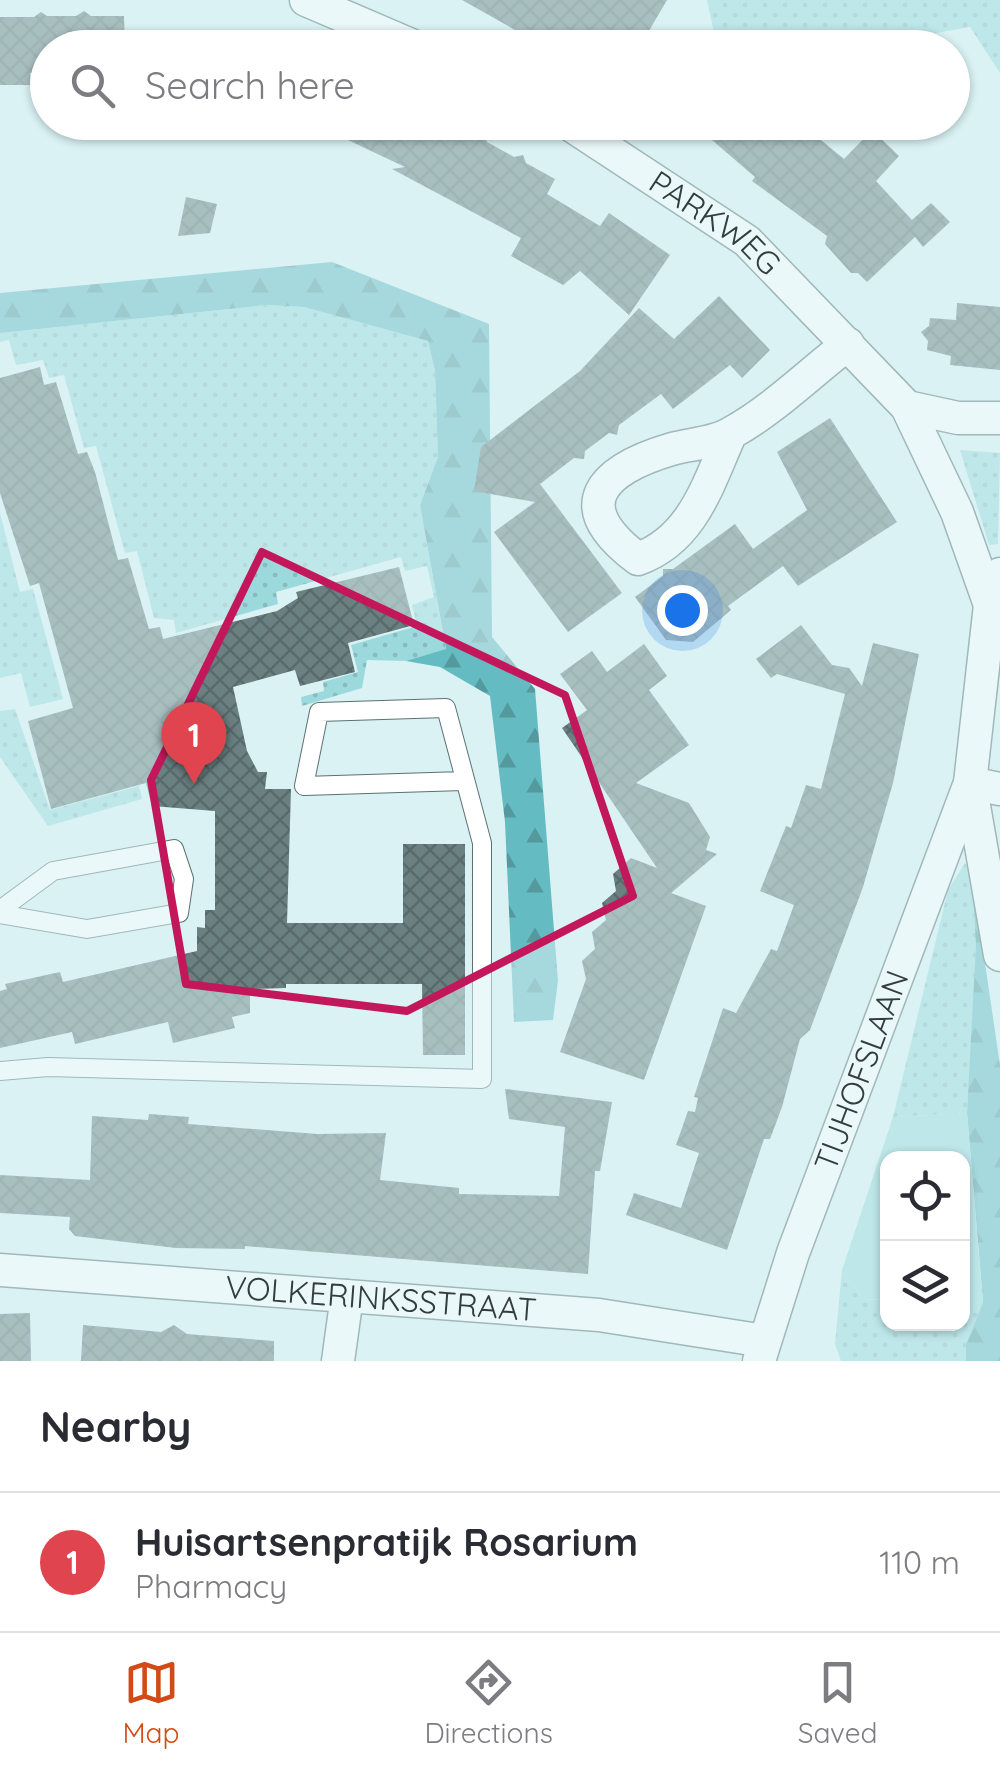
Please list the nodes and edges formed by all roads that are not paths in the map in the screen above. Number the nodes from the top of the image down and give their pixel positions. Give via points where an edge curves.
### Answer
1 (306, 0) edge
2 (376, 30) edge
3 (593, 140) edge
4 (848, 344) junction
5 (906, 407) junction
6 (1000, 418) edge
7 (730, 435) dead end
8 (995, 590) edge
9 (463, 782) junction
10 (985, 786) edge
11 (0, 912) edge
12 (1000, 955) edge
13 (0, 1072) edge
14 (0, 1270) edge
15 (347, 1296) junction
16 (761, 1351) edge
17 (338, 1361) edge

1 - 2 street
3 - 4 street, PARKWEG via 747,241
4 - 5 street, PARKWEG
4 - 7 street
5 - 6 street
5 - 8 street, PARKWEG
8 - 10 street, TIJHOFSLAAN
9 - 9 lane via 304,786 320,712 446,708
9 - 13 lane via 482,842 482,1079 48,1067
10 - 12 street, TIJHOFSLAAN
10 - 16 street, TIJHOFSLAAN
11 - 11 lane via 87,929 179,912 184,879 174,850 53,871
14 - 15 street, VOLKERINKSSTRAAT
15 - 16 street, VOLKERINKSSTRAAT via 598,1315
15 - 17 street

